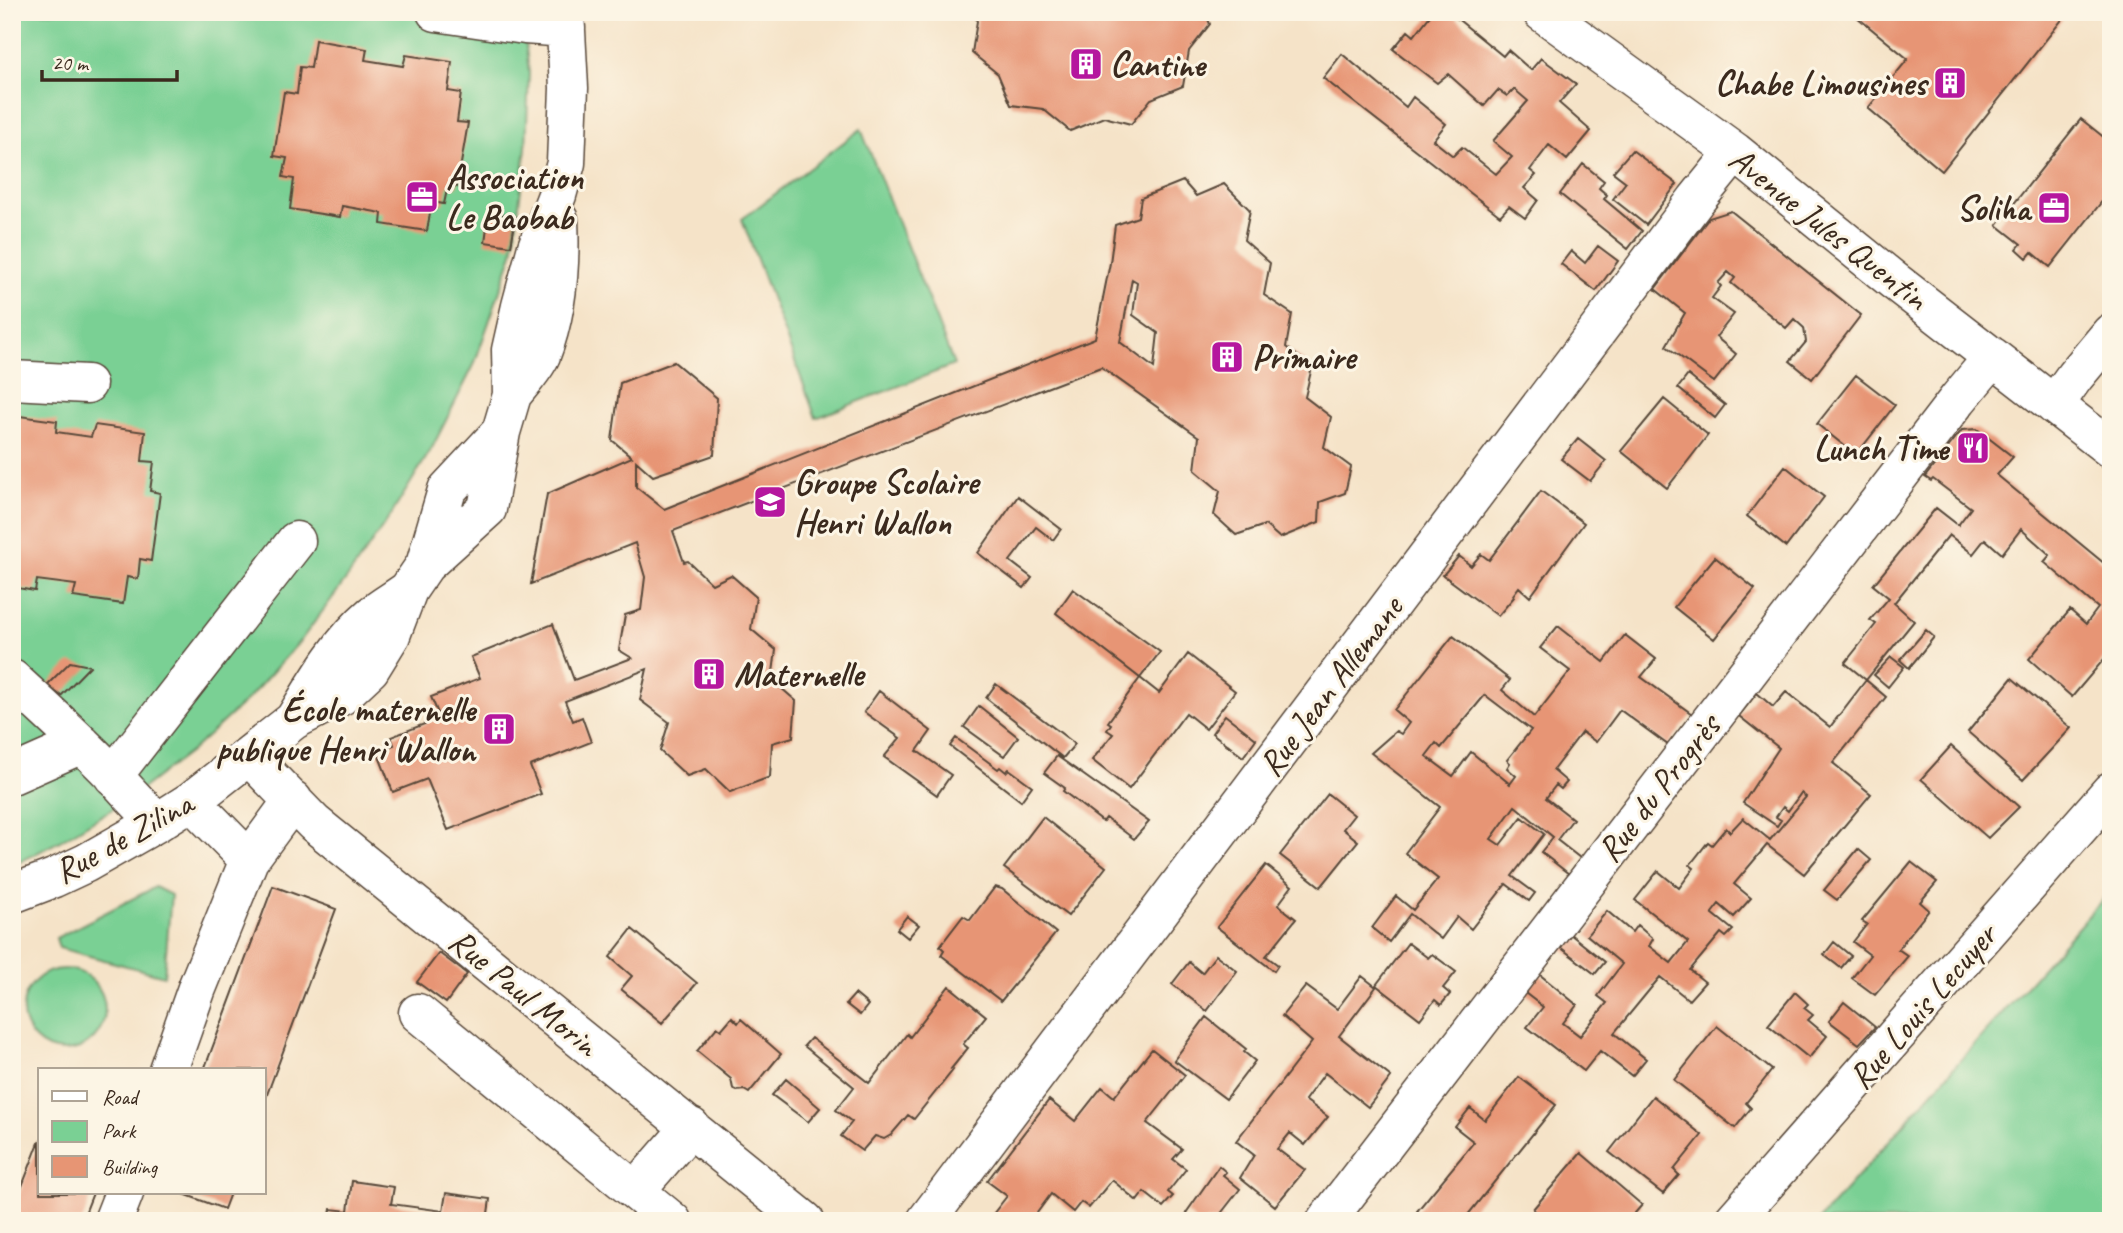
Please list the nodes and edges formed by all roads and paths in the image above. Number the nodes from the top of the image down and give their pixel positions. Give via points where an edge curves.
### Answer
1 (436, 12) edge
2 (1542, 12) edge
3 (566, 20) edge
4 (1735, 152) junction
5 (2111, 333) edge
6 (1993, 357) junction
7 (12, 380) edge
8 (88, 384) dead end
9 (2054, 405) junction
10 (2111, 449) edge
11 (296, 541) dead end
12 (12, 679) edge
13 (82, 744) junction
14 (249, 756) junction
15 (12, 775) edge
16 (113, 776) junction
17 (2111, 792) edge
18 (293, 800) junction
19 (191, 801) junction
20 (158, 822) junction
21 (249, 860) junction
22 (12, 894) edge
23 (418, 1013) dead end
24 (169, 1068) edge
25 (691, 1127) junction
26 (636, 1190) junction
27 (124, 1194) edge
28 (113, 1221) edge
29 (672, 1221) edge
30 (805, 1221) edge
31 (926, 1221) edge
32 (1325, 1221) edge
33 (1734, 1221) edge

1 - 3 street via 525,25
2 - 4 street, Avenue Jules Quentin
3 - 14 street, Rue de Zilina via 567,151 557,195 561,249 540,358 512,395 501,432 447,490 416,578 370,669 341,696 293,720
4 - 6 street, Avenue Jules Quentin
4 - 31 street, Rue Jean Allemane
5 - 9 street
6 - 9 street, Avenue Jules Quentin
6 - 32 street, Rue du Progrès
7 - 8 street
9 - 10 street, Avenue Jules Quentin
11 - 16 street
12 - 13 street
13 - 15 street
13 - 16 street
14 - 18 street, Rue Paul Morin
14 - 19 street, Rue de Zilina
16 - 20 street
17 - 33 street, Rue Louis Lecuyer
18 - 21 street
18 - 25 street, Rue Paul Morin via 314,822
19 - 20 street, Rue de Zilina
19 - 21 street
20 - 22 street, Rue de Zilina via 86,863
21 - 24 street
23 - 26 street
25 - 26 street
25 - 30 street, Rue Paul Morin
26 - 29 street
27 - 28 street

